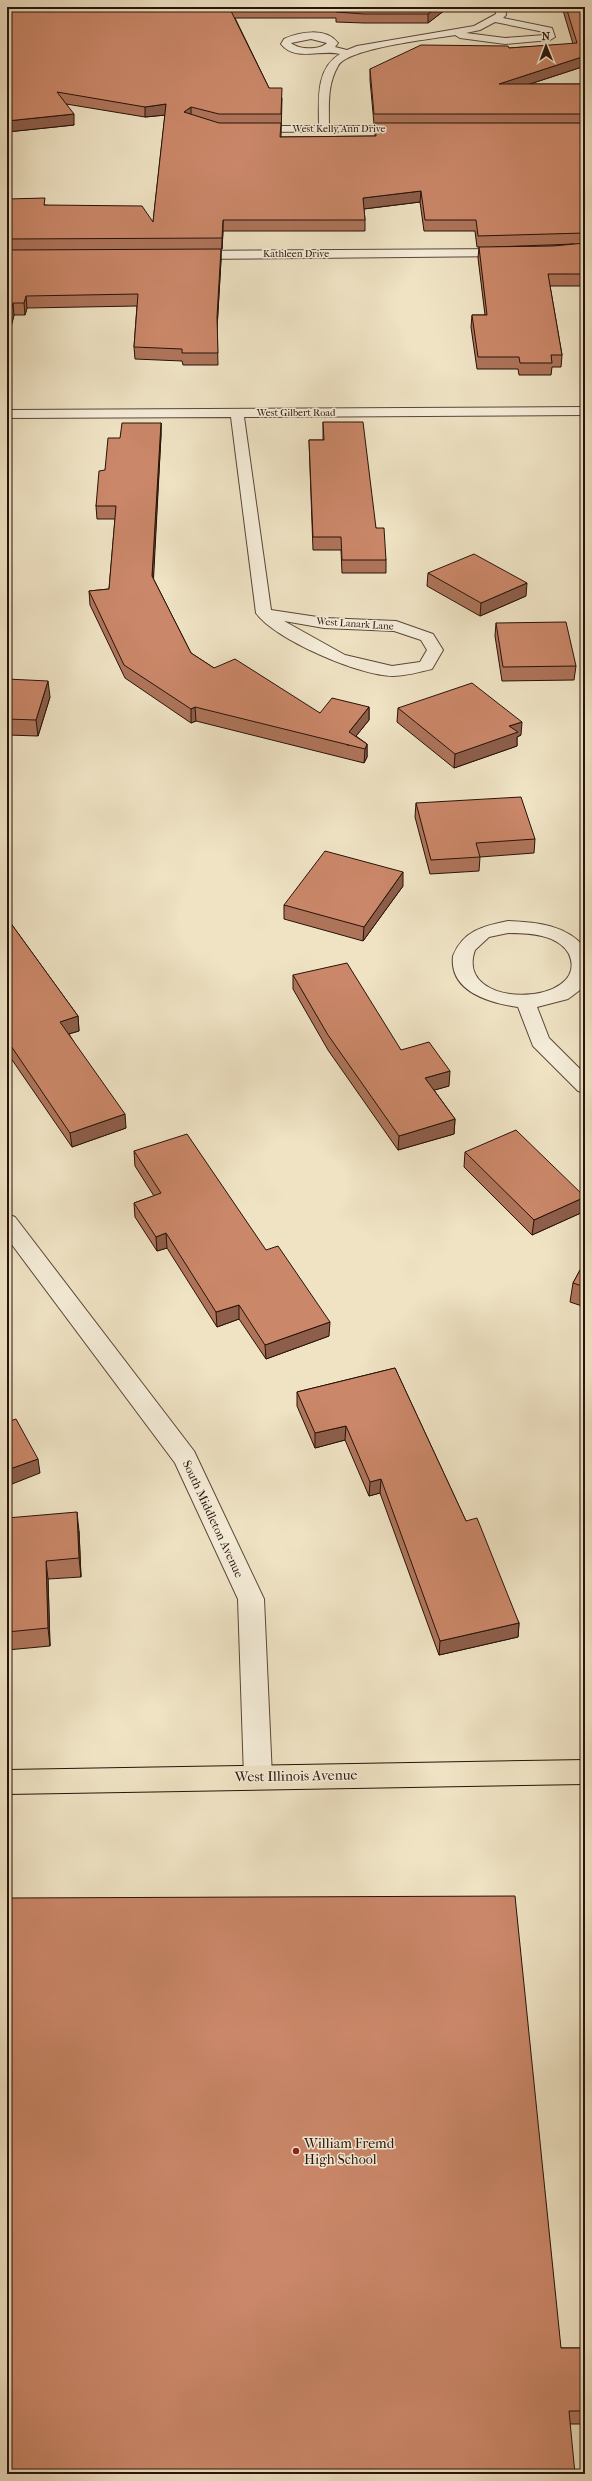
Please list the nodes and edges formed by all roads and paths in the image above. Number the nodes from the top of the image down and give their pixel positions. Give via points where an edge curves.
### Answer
1 (500, 7) edge
2 (494, 19) junction
3 (453, 33) junction
4 (327, 49) dead end
5 (349, 54) junction
6 (241, 129) edge
7 (419, 129) edge
8 (324, 130) junction
9 (520, 253) edge
10 (181, 255) edge
11 (585, 411) edge
12 (237, 413) junction
13 (7, 414) edge
14 (264, 613) junction
15 (525, 1000) junction
16 (585, 1086) edge
17 (7, 1222) edge
18 (585, 1772) edge
19 (258, 1776) junction
20 (7, 1782) edge

1 - 2 street via 501,15
2 - 3 street via 477,28
2 - 3 street via 549,30 550,37 505,41
3 - 5 street via 357,49
4 - 5 street
5 - 8 street via 334,62 324,86
6 - 8 street, West Kelly Ann Drive
7 - 8 street, West Kelly Ann Drive
9 - 10 street, Kathleen Drive
11 - 12 street, West Gilbert Road
12 - 13 street, West Gilbert Road
12 - 14 street
14 - 14 street, West Lanark Lane via 282,627 340,659 392,671 426,666 435,650 427,637 396,626 324,623
15 - 15 street via 540,1001 572,988 584,966 580,953 570,942 554,933 528,927 508,927 478,935 467,946 461,962 465,975 473,984 492,995 512,1001
15 - 16 street via 540,1040
17 - 19 street, South Middleton Avenue via 185,1458 251,1599
18 - 19 main road, West Illinois Avenue
19 - 20 main road, West Illinois Avenue

